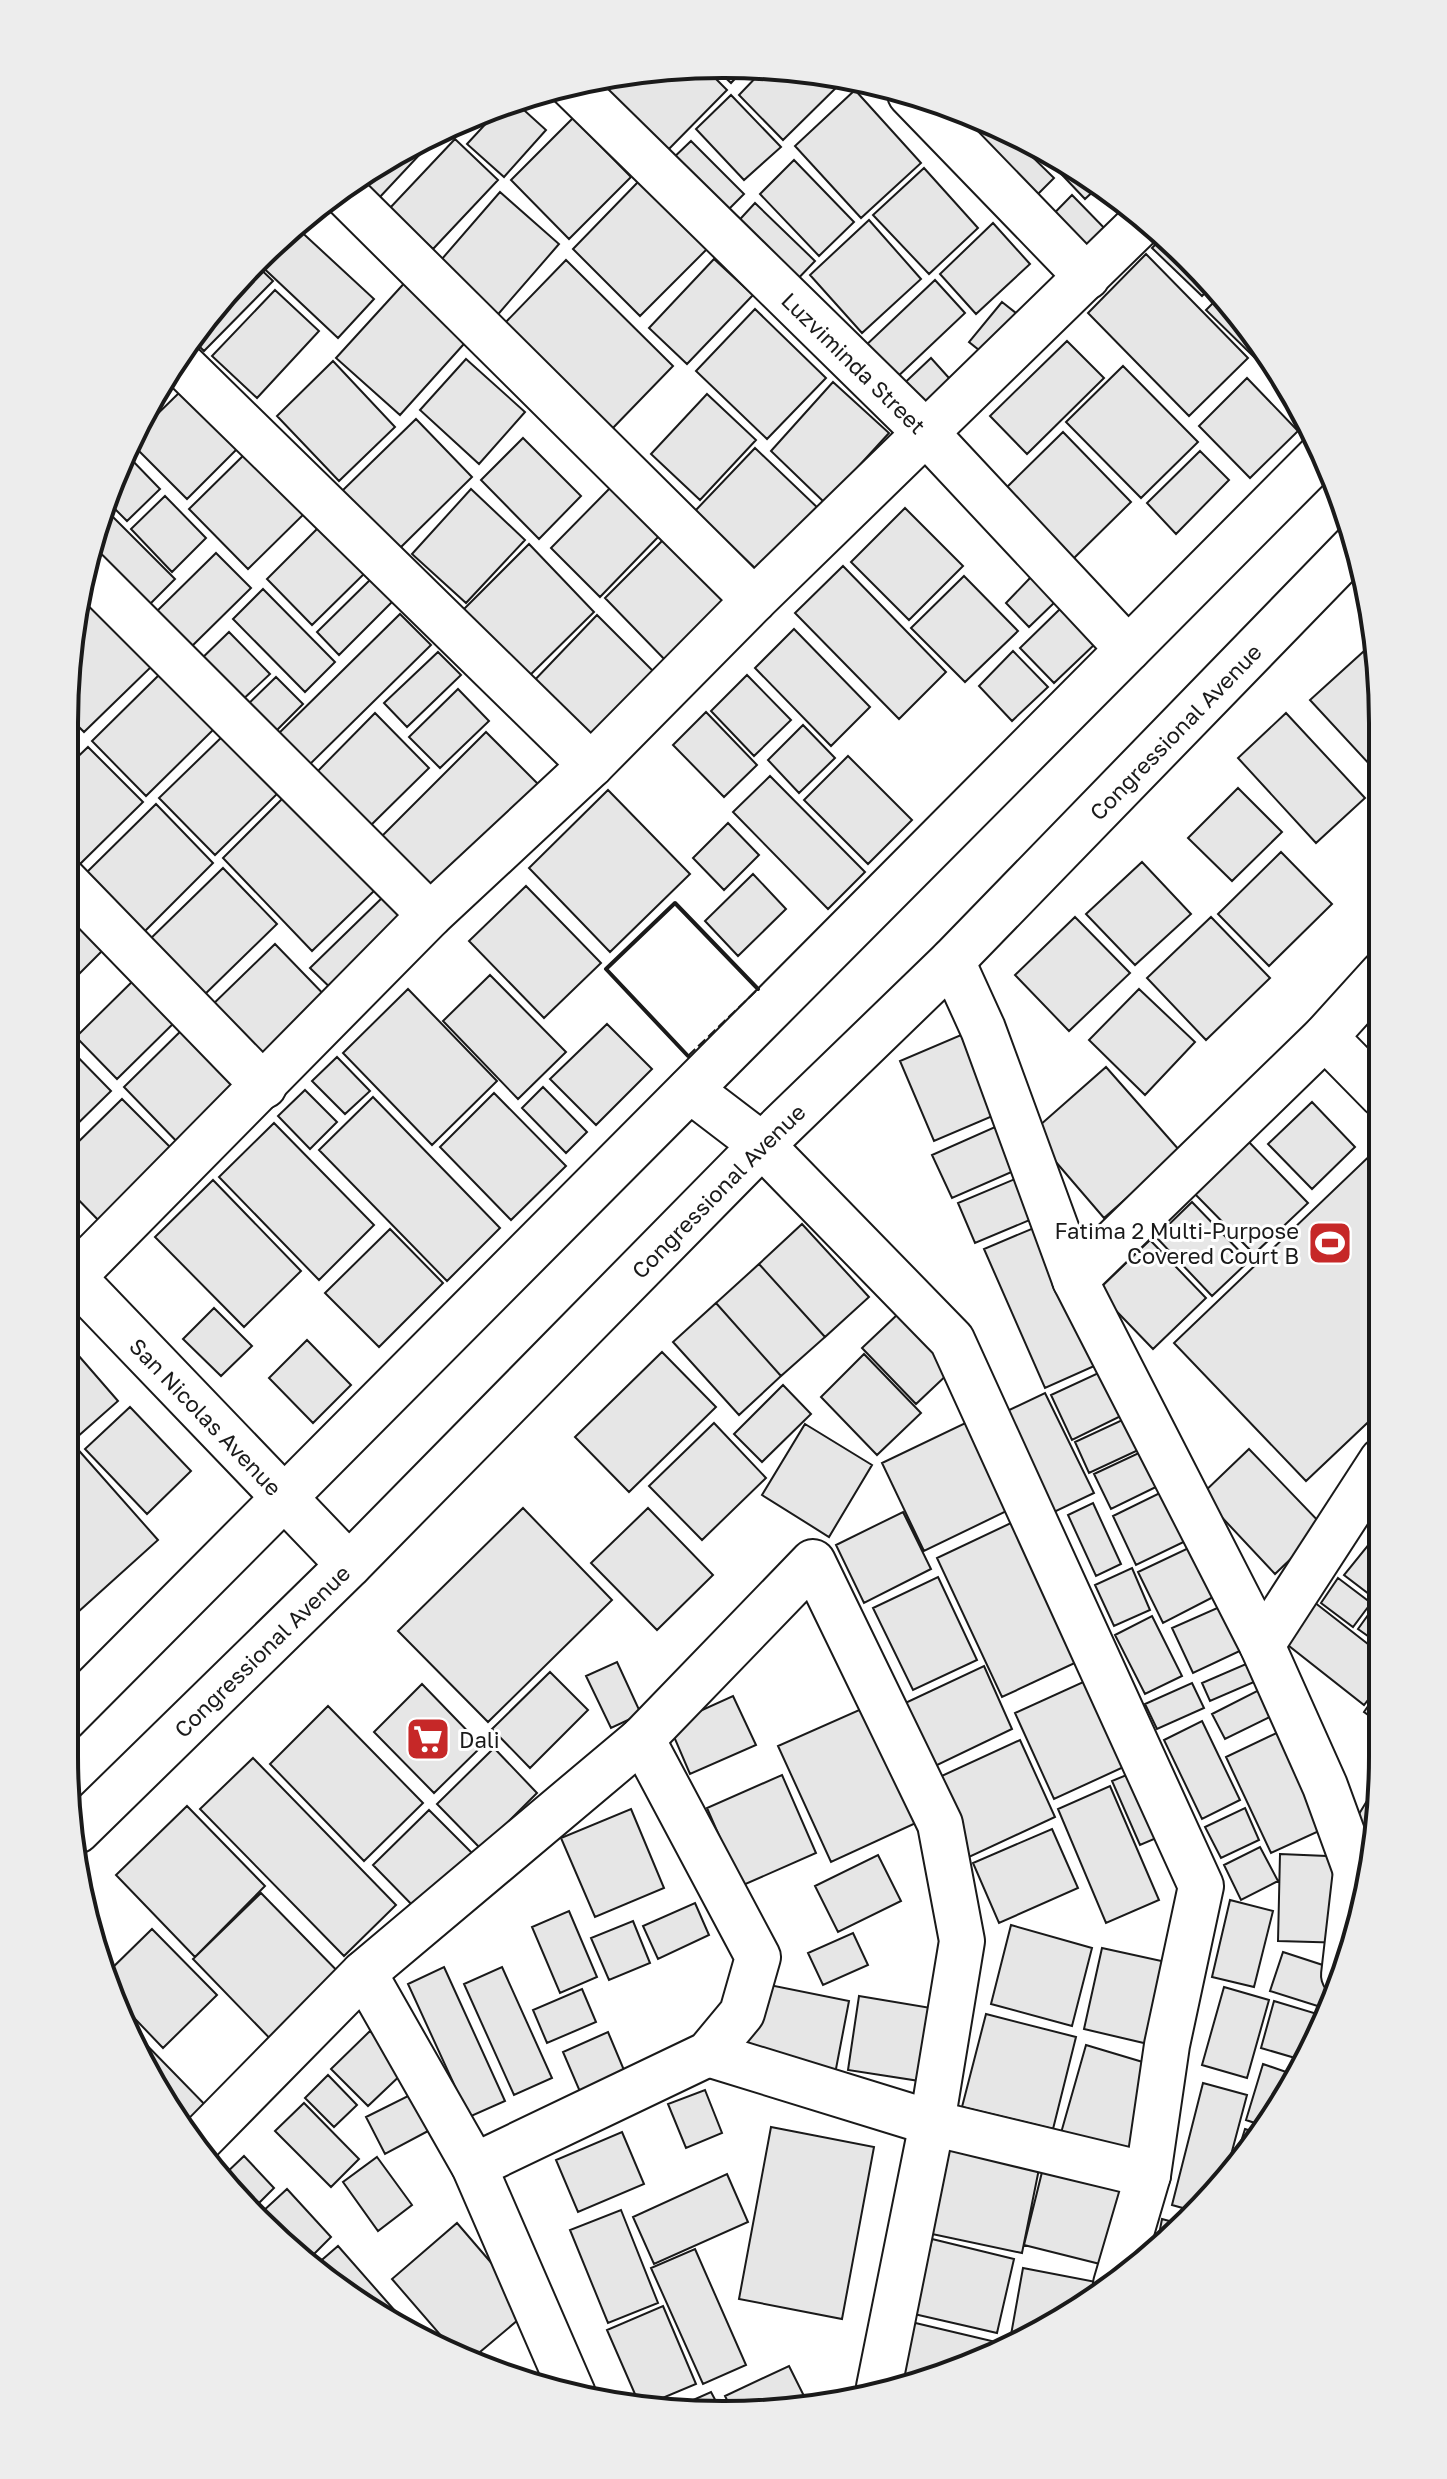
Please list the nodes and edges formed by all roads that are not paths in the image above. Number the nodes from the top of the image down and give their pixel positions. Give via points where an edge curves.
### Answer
1 (580, 94) edge
2 (926, 110) edge
3 (349, 198) edge
4 (1136, 228) edge
5 (1087, 277) junction
6 (185, 368) edge
7 (926, 433) junction
8 (1314, 462) edge
9 (1347, 555) edge
10 (94, 579) edge
11 (754, 600) junction
12 (1128, 649) junction
13 (591, 765) junction
14 (78, 894) edge
15 (430, 915) junction
16 (952, 961) junction
17 (1369, 988) edge
18 (1325, 1037) junction
19 (1369, 1082) edge
20 (264, 1086) junction
21 (690, 1090) junction
22 (762, 1145) junction
23 (78, 1266) edge
24 (1075, 1280) junction
25 (78, 1288) edge
26 (1369, 1480) edge
27 (286, 1497) junction
28 (349, 1565) junction
29 (1262, 1645) junction
30 (78, 1705) edge
31 (642, 1739) junction
32 (82, 1826) edge
33 (1360, 1858) edge
34 (364, 1973) junction
35 (708, 2054) junction
36 (932, 2123) junction
37 (203, 2137) edge
38 (474, 2166) junction
39 (1148, 2175) junction
40 (1122, 2263) edge
41 (556, 2379) edge
42 (880, 2382) edge

1 - 7 street, Luzviminda Street
2 - 5 street
3 - 11 street
4 - 5 street
5 - 7 street
6 - 13 street
7 - 11 street
7 - 12 street, Luzviminda Street
8 - 12 street
9 - 16 street, Congressional Avenue
10 - 15 street
11 - 13 street
12 - 21 street
13 - 15 street
14 - 20 street
15 - 20 street
16 - 22 street, Congressional Avenue
16 - 24 street via 983,1029
17 - 18 street
18 - 19 street
18 - 24 street
20 - 23 street
21 - 22 street
21 - 27 street
22 - 28 street, Congressional Avenue
22 - 39 street via 952,1340 1201,1886 1167,2045
24 - 29 street
25 - 27 street, San Nicolas Avenue
26 - 29 street
27 - 28 street, San Nicolas Avenue
27 - 30 street
28 - 32 street, Congressional Avenue
29 - 33 street
31 - 34 street
31 - 35 street via 758,1957 742,2013
31 - 36 street via 813,1562 940,1824 962,1941
34 - 37 street
34 - 38 street
35 - 36 street
35 - 38 street
36 - 39 street
36 - 42 street
38 - 41 street
39 - 40 street

